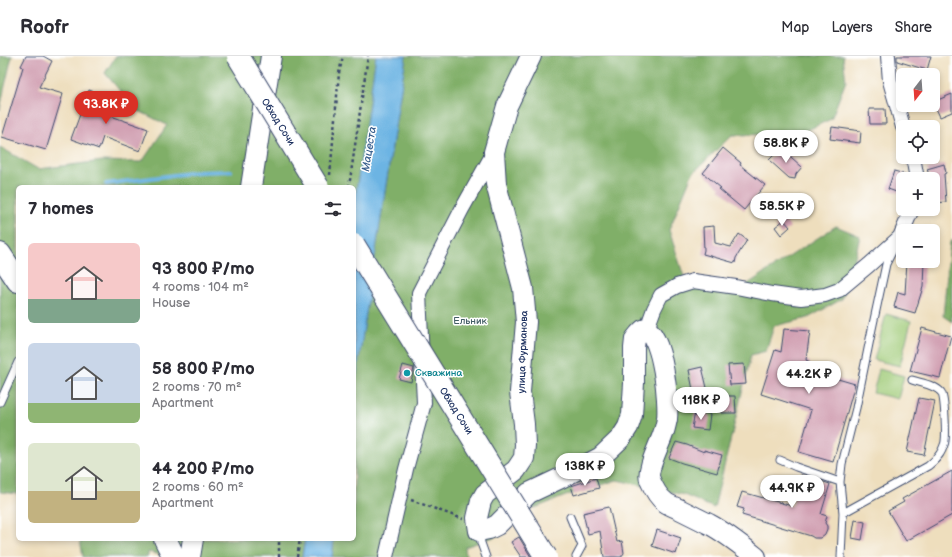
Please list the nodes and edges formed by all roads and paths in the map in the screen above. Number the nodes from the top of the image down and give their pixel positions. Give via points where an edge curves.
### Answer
1 (238, 56) edge
2 (271, 56) edge
3 (343, 56) edge
4 (368, 56) edge
5 (531, 56) edge
6 (888, 56) edge
7 (901, 120) edge
8 (494, 152) junction
9 (324, 183) edge
10 (250, 185) edge
11 (349, 185) edge
12 (896, 241) edge
13 (896, 245) edge
14 (356, 248) edge
15 (0, 254) edge
16 (16, 277) edge
17 (648, 330) junction
18 (16, 366) edge
19 (912, 380) dead end
20 (0, 402) edge
21 (780, 460) dead end
22 (840, 482) junction
23 (400, 496) junction
24 (843, 513) junction
25 (570, 517) dead end
26 (479, 528) junction
27 (166, 541) edge
28 (193, 541) edge
29 (279, 541) edge
30 (300, 541) edge
31 (174, 557) edge
32 (190, 557) edge
33 (279, 557) edge
34 (297, 557) edge
35 (386, 557) edge
36 (486, 557) edge
37 (546, 557) edge
38 (576, 557) edge
39 (756, 557) edge
40 (841, 557) edge

1 - 9 highway, Обход Сочи, bridge
2 - 10 street
3 - 9 path
4 - 11 path
5 - 8 street, улица Фурманова via 507,106
6 - 7 street via 890,81
8 - 23 street, улица Фурманова via 419,293 424,403
8 - 26 street, улица Фурманова via 501,208 523,288 526,322 520,392 526,445 524,458 516,470 481,501 477,518
12 - 17 street via 839,290 825,295 801,298 693,281 677,286 661,295
13 - 22 lane via 886,264
14 - 37 highway, Обход Сочи, bridge
15 - 16 highway
17 - 26 street via 643,330 635,339 632,415 621,438 601,457 529,493 497,525 489,529
17 - 39 street via 661,356 667,405 664,433 650,469 650,480 665,502 733,538
18 - 20 lane
19 - 24 lane via 934,387 942,394 945,441 942,450 928,466
21 - 22 lane
22 - 24 lane
23 - 26 path
23 - 35 street, улица Фурманова
24 - 40 lane
25 - 38 lane via 582,546
26 - 36 lane
27 - 31 highway
28 - 32 street
29 - 33 path
30 - 34 path

